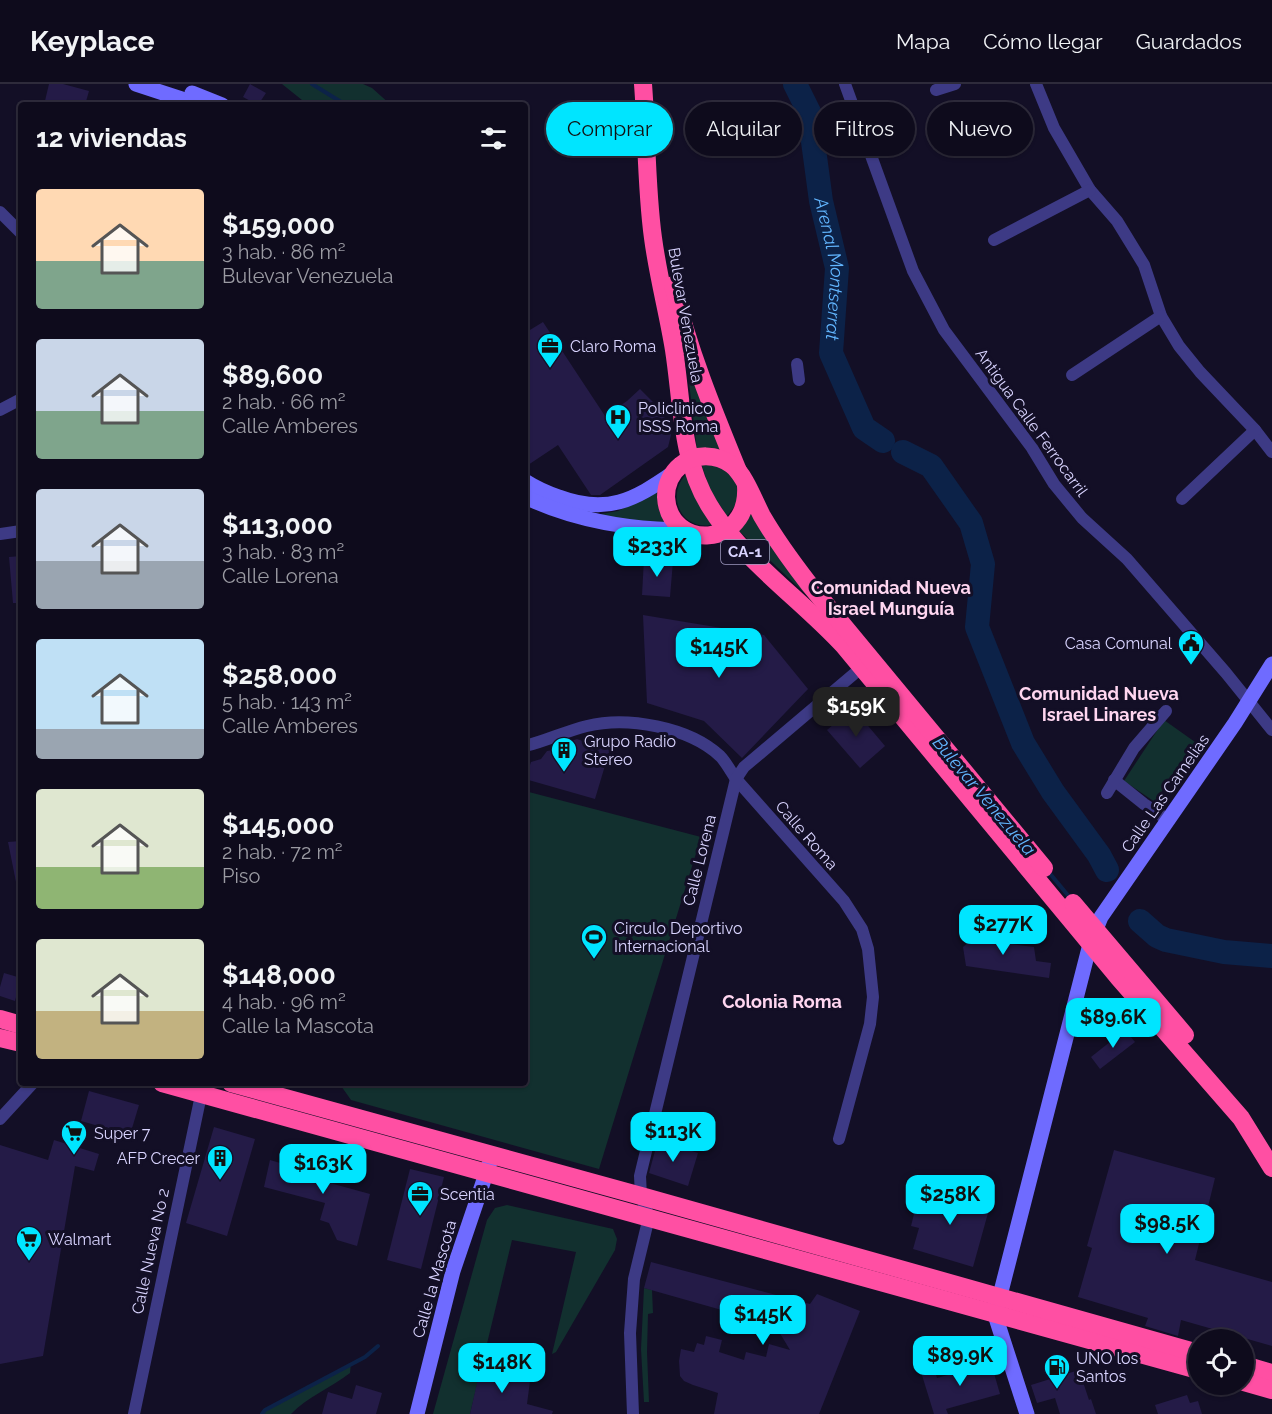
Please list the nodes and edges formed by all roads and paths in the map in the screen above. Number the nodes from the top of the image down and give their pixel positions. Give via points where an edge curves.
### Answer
1 (135, 84) edge
2 (169, 84) edge
3 (643, 84) edge
4 (653, 84) edge
5 (845, 84) edge
6 (955, 84) edge
7 (1036, 84) edge
8 (936, 90) dead end
9 (191, 102) edge
10 (214, 102) edge
11 (1090, 190) junction
12 (0, 212) edge
13 (5, 227) edge
14 (994, 240) dead end
15 (1161, 316) junction
16 (797, 364) dead end
17 (1072, 375) dead end
18 (800, 380) dead end
19 (18, 401) edge
20 (0, 410) edge
21 (1255, 430) junction
22 (1272, 452) edge
23 (691, 459) junction
24 (673, 473) junction
25 (742, 478) junction
26 (528, 490) edge
27 (528, 491) edge
28 (1182, 500) dead end
29 (687, 530) junction
30 (727, 530) junction
31 (18, 531) edge
32 (0, 534) edge
33 (1272, 664) edge
34 (861, 668) junction
35 (1249, 702) junction
36 (1166, 711) dead end
37 (1272, 730) edge
38 (528, 745) edge
39 (736, 779) junction
40 (1113, 780) junction
41 (1107, 793) dead end
42 (1168, 820) junction
43 (1093, 937) junction
44 (0, 1019) edge
45 (18, 1024) edge
46 (0, 1038) edge
47 (18, 1042) edge
48 (30, 1086) edge
49 (172, 1086) edge
50 (240, 1086) edge
51 (201, 1095) junction
52 (0, 1119) edge
53 (839, 1139) dead end
54 (1272, 1149) edge
55 (489, 1165) junction
56 (1272, 1168) edge
57 (641, 1196) junction
58 (649, 1217) junction
59 (997, 1306) junction
60 (1188, 1351) edge
61 (1188, 1367) edge
62 (1254, 1369) edge
63 (1271, 1377) edge
64 (1254, 1380) edge
65 (134, 1414) edge
66 (417, 1414) edge
67 (633, 1414) edge
68 (1027, 1414) edge

1 - 9 street
2 - 10 street
3 - 23 highway, Bulevar Venezuela / CA-1 via 653,238
4 - 25 highway, Bulevar Venezuela / CA-1 via 657,185 667,258 688,339
5 - 35 street, Antigua Calle Ferrocarril via 913,270 944,330 1032,448 1054,484 1127,560
6 - 8 street
7 - 11 street via 1054,128
11 - 14 street
11 - 15 street via 1117,221 1144,265
12 - 13 street
15 - 17 street
15 - 21 street via 1187,357
16 - 18 street
19 - 20 street
21 - 22 street
21 - 28 street
23 - 24 highway
23 - 25 highway via 716,457 732,465
23 - 30 highway, Bulevar Venezuela / CA-1 via 703,494
24 - 26 street via 628,499 598,506
24 - 29 highway via 668,485 668,505 673,517
25 - 30 highway, CA-1 via 744,507
25 - 43 highway, Bulevar Venezuela / CA-1 via 777,540 809,584
27 - 29 street via 574,516 649,530
29 - 30 highway, CA-1 via 707,536
30 - 34 highway, Bulevar Venezuela / CA-1 via 818,618
31 - 32 street
33 - 35 street, Calle Las Camelias
34 - 39 street, Calle Lorena via 744,767
34 - 43 highway, Bulevar Venezuela / CA-1
35 - 37 street, Antigua Calle Ferrocarril
35 - 42 street, Calle Las Camelias
36 - 40 street
38 - 39 street, Calle Roma via 589,726 637,723 698,740 720,757
39 - 53 street, Calle Roma via 844,901 862,929 868,949 873,997 870,1024
39 - 57 street, Calle Lorena via 640,1176
40 - 41 street
40 - 42 street
42 - 43 street, Calle Las Camelias via 1101,917
43 - 54 highway, Bulevar Venezuela / CA-1 via 1248,1111
43 - 56 highway, Bulevar Venezuela / CA-1 via 1241,1118
43 - 59 street, Calle Las Camelias
44 - 45 highway
46 - 47 highway
48 - 52 street
49 - 51 highway
50 - 55 highway
51 - 55 highway
51 - 65 street, Calle Nueva No 2
55 - 57 highway
55 - 58 highway
55 - 66 street, Calle la Mascota via 453,1271
57 - 58 street, Calle Lorena
57 - 59 highway
58 - 59 highway
58 - 67 street via 632,1301
59 - 60 highway
59 - 61 highway
59 - 68 street
62 - 63 highway
63 - 64 highway

